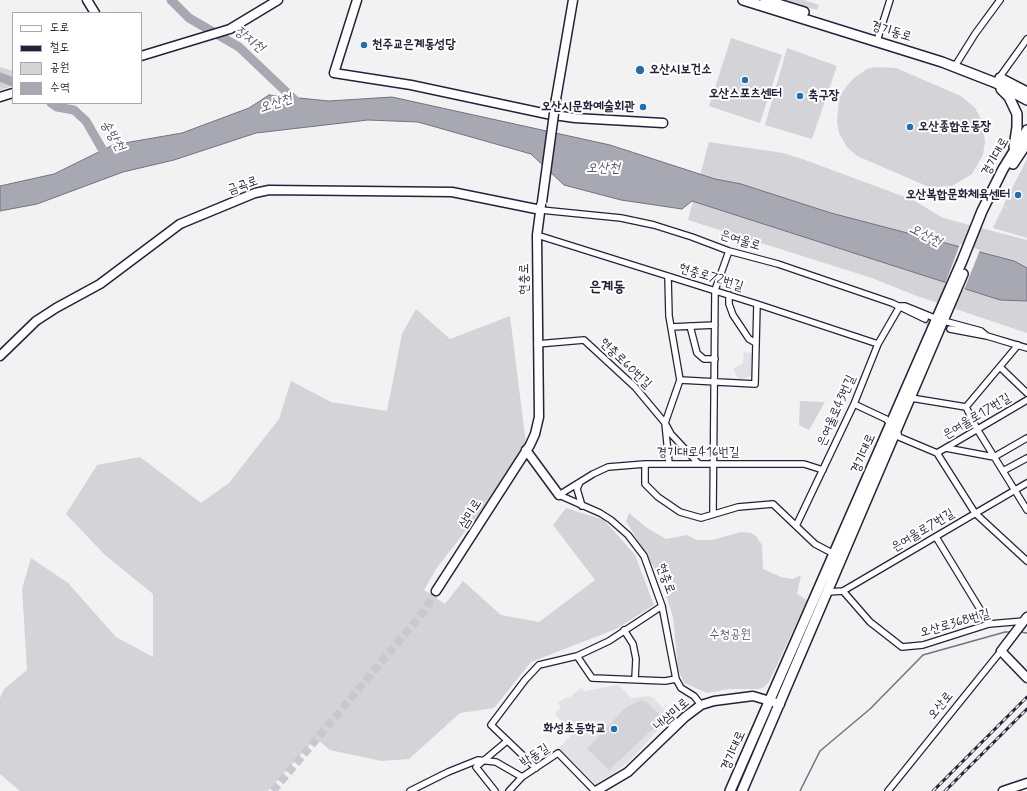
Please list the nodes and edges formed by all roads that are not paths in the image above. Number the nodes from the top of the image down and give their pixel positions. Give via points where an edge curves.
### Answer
1 (87, 0) edge
2 (278, 0) edge
3 (357, 0) edge
4 (573, 0) edge
5 (743, 0) edge
6 (765, 0) edge
7 (890, 0) edge
8 (1000, 0) edge
9 (94, 12) edge
10 (877, 39) junction
11 (1027, 39) edge
12 (142, 56) edge
13 (956, 64) junction
14 (998, 81) junction
15 (1027, 87) edge
16 (1027, 92) edge
17 (1027, 100) edge
18 (662, 123) dead end
19 (1027, 130) edge
20 (1027, 143) edge
21 (1027, 150) edge
22 (1015, 154) junction
23 (541, 206) junction
24 (537, 235) junction
25 (729, 251) junction
26 (668, 277) junction
27 (715, 290) junction
28 (729, 295) junction
29 (757, 304) junction
30 (900, 306) junction
31 (942, 317) junction
32 (926, 319) tunnel mouth
33 (715, 325) junction
34 (690, 326) junction
35 (671, 327) junction
36 (950, 329) tunnel mouth
37 (987, 336) junction
38 (756, 343) junction
39 (537, 344) junction
40 (878, 344) junction
41 (1018, 345) junction
42 (1027, 348) edge
43 (0, 356) edge
44 (714, 359) junction
45 (1000, 367) junction
46 (680, 380) junction
47 (714, 383) junction
48 (1027, 393) edge
49 (911, 398) junction
50 (1027, 400) edge
51 (854, 404) junction
52 (966, 407) junction
53 (665, 423) junction
54 (894, 428) junction
55 (977, 429) junction
56 (1027, 438) edge
57 (946, 448) junction
58 (526, 450) junction
59 (937, 453) junction
60 (994, 457) junction
61 (1027, 458) edge
62 (669, 463) junction
63 (698, 463) junction
64 (714, 463) junction
65 (645, 464) junction
66 (823, 470) junction
67 (1003, 471) junction
68 (580, 482) junction
69 (1027, 483) edge
70 (1014, 490) junction
71 (559, 495) junction
72 (582, 506) junction
73 (1027, 508) edge
74 (975, 513) junction
75 (713, 514) junction
76 (796, 526) junction
77 (936, 537) junction
78 (834, 554) junction
79 (1027, 560) edge
80 (436, 591) tunnel mouth
81 (828, 592) junction
82 (843, 592) junction
83 (662, 606) junction
84 (1024, 621) edge
85 (989, 624) junction
86 (624, 630) junction
87 (1001, 651) junction
88 (577, 656) junction
89 (1027, 678) edge
90 (635, 679) junction
91 (676, 679) junction
92 (770, 700) junction
93 (780, 704) junction
94 (701, 705) junction
95 (507, 741) junction
96 (485, 759) junction
97 (536, 768) junction
98 (522, 778) junction
99 (1027, 782) edge
100 (410, 791) edge
101 (495, 791) edge
102 (509, 791) edge
103 (596, 791) edge
104 (730, 791) edge
105 (742, 791) edge
106 (888, 791) edge
107 (1003, 791) edge

1 - 9 street
2 - 12 street via 230,29
3 - 18 street via 334,73 411,85 547,114
4 - 23 street, 현충로, bridge
5 - 10 main road, 경기동로
6 - 10 main road, 경기동로
7 - 10 street
8 - 13 street
10 - 13 main road, 경기동로
11 - 14 street
13 - 14 main road, 경기동로
14 - 15 main road
14 - 16 main road, 경기동로
14 - 17 main road, 경기동로
14 - 22 main road via 1017,114
19 - 22 main road, 경기대로
20 - 22 main road, 경기대로
21 - 22 main road
22 - 31 main road, 경기대로 via 984,212
23 - 24 street, 현충로
23 - 25 street, 은여울로 via 621,218 685,234
23 - 43 street, 금곡로 via 452,192 269,190 255,193 180,224 100,284 36,322
24 - 26 street, 현충로72번길
24 - 39 street, 현충로
25 - 27 street
25 - 30 street, 은여울로 via 778,264
26 - 27 street, 현충로72번길
26 - 35 street
27 - 28 street, 현충로72번길
27 - 33 street
28 - 29 street, 현충로72번길
28 - 38 street via 728,304 734,315 749,339
29 - 38 street
29 - 40 street, 현충로72번길
30 - 31 street
30 - 32 street, 은여울로
30 - 40 street, 은여울로43번길
31 - 37 street via 981,331
31 - 49 main road, 경기대로
31 - 54 main road, 경기대로
33 - 34 street
33 - 44 street
34 - 35 street
34 - 44 street via 698,353 704,359
35 - 46 street
36 - 37 street
37 - 41 street
38 - 47 street via 755,384
39 - 53 street, 현충로60번길 via 584,340 635,387
39 - 58 street, 현충로 via 538,416 534,434
40 - 51 street, 은여울로43번길
41 - 42 street
41 - 45 street
44 - 47 street
45 - 48 street
45 - 52 street
46 - 47 street
46 - 53 street
47 - 64 street
49 - 52 street
49 - 54 main road, 경기대로
50 - 55 street, 은여울로17번길
51 - 54 street via 886,419
51 - 66 street, 은여울로43번길
52 - 55 street
53 - 62 street
53 - 63 street, 현충로60번길 via 671,434
54 - 59 street via 899,437
54 - 78 main road, 경기대로
54 - 81 main road, 경기대로
55 - 57 street, 은여울로17번길
55 - 60 street
56 - 60 street
57 - 59 street, 은여울로17번길
57 - 60 street
58 - 71 street
58 - 80 street, 삼미로
59 - 74 street
60 - 67 street
61 - 67 street
62 - 63 street, 경기대로416번길
62 - 65 street, 경기대로416번길
63 - 64 street, 경기대로416번길
64 - 66 street, 경기대로416번길 via 804,464
64 - 75 street
65 - 68 street via 608,467
65 - 75 street, 경기대로416번길 via 645,484 658,496 680,512 701,518
66 - 76 street, 은여울로43번길
67 - 70 street
68 - 71 street
68 - 72 street via 576,490
69 - 70 street, 은여울로7번길
70 - 73 street
70 - 74 street, 은여울로7번길
71 - 72 street, 현충로
72 - 83 street, 현충로 via 600,513 628,535 644,556
74 - 77 street, 은여울로7번길
74 - 79 street
75 - 76 street, 경기대로416번길 via 738,507 773,504
76 - 78 street, 경기대로416번길 via 815,544
77 - 82 street, 은여울로7번길
77 - 85 street
78 - 92 main road, 경기대로
81 - 82 street
81 - 93 main road, 경기대로
82 - 85 street, 오산로368번길 via 870,622 902,647 922,645
83 - 86 street
83 - 91 street, 현충로
84 - 85 street, 오산로368번길
84 - 87 street, 오산로
86 - 88 street via 609,641
86 - 90 street via 632,644 636,659
87 - 89 street
87 - 106 street, 오산로
88 - 90 street via 592,678
88 - 95 street via 539,665 525,680 490,725
90 - 91 street
91 - 94 street
92 - 93 street, 내삼미로
92 - 94 street, 내삼미로 via 753,696
92 - 104 main road, 경기대로
93 - 105 main road, 경기대로
94 - 103 street, 내삼미로 via 628,772
95 - 96 street
95 - 97 street
96 - 98 street, 박동길 via 496,762
96 - 100 street via 448,772
96 - 101 street via 476,768
97 - 98 street, 박동길
97 - 103 street, 박동길 via 558,753
98 - 102 street
99 - 107 street

